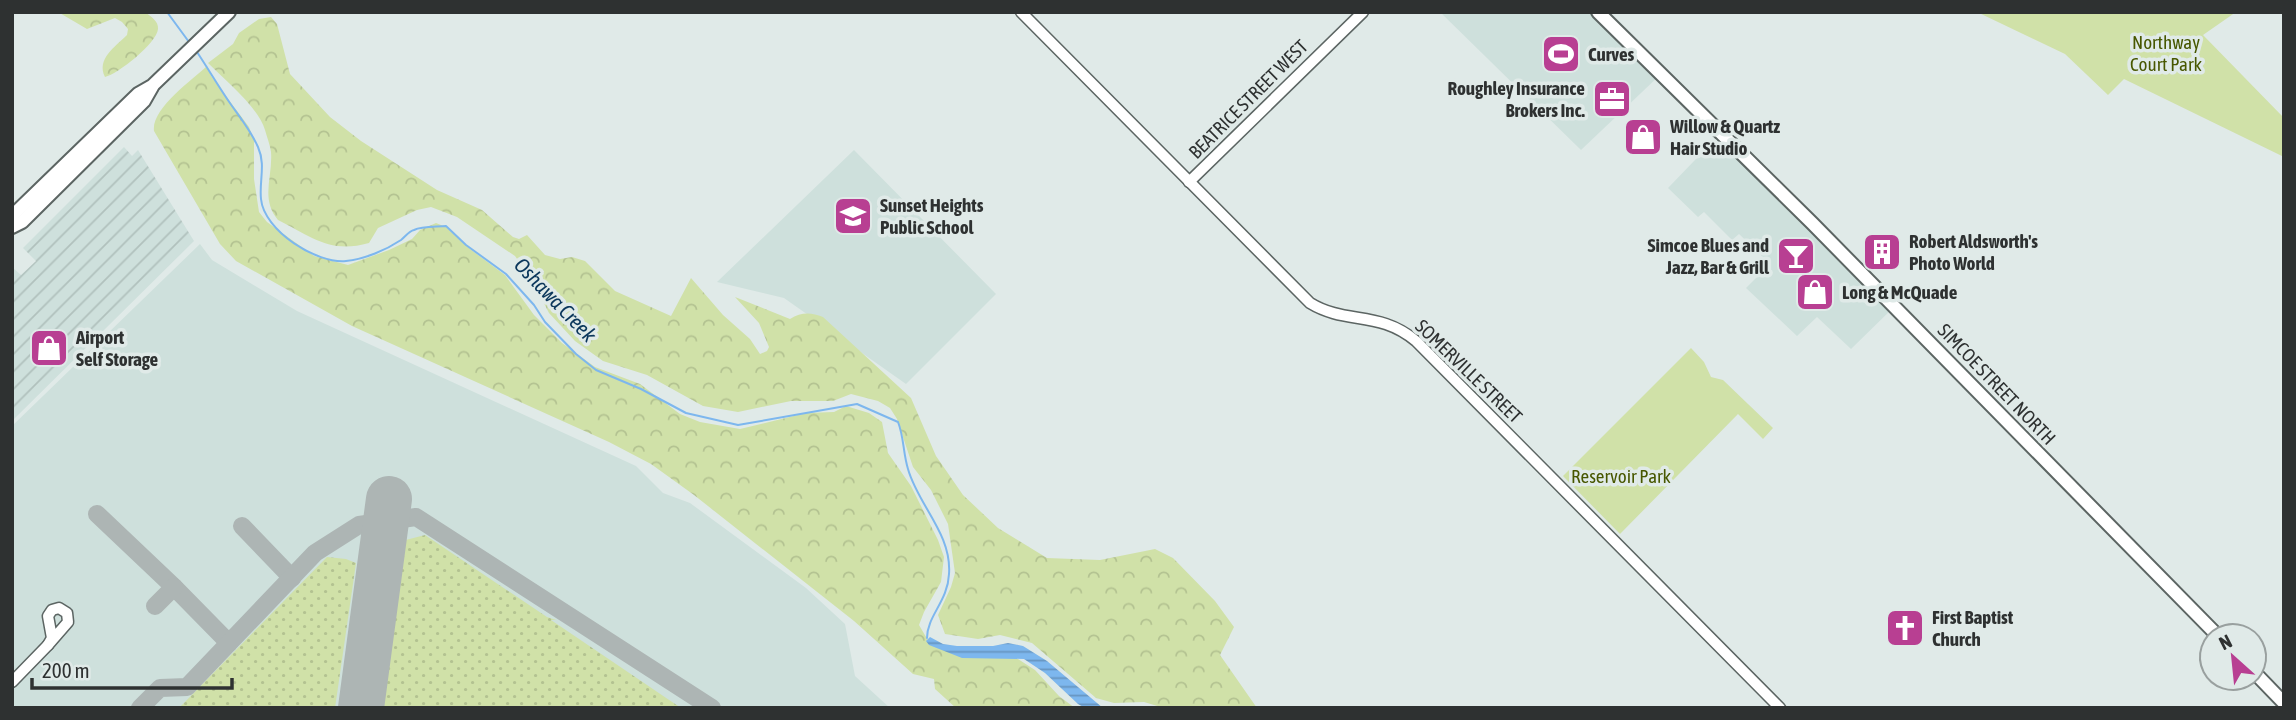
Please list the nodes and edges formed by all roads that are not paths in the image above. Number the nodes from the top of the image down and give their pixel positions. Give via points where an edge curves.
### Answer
1 (229, 12) edge
2 (1021, 12) edge
3 (1363, 12) edge
4 (1598, 12) edge
5 (152, 86) junction
6 (1189, 182) junction
7 (12, 216) edge
8 (12, 228) edge
9 (2204, 622) edge
10 (48, 645) dead end
11 (12, 682) edge
12 (2268, 686) edge
13 (2284, 703) edge
14 (1780, 708) edge

1 - 5 main road
2 - 6 street, SOMERVILLE STREET
3 - 6 street, BEATRICE STREET WEST
4 - 9 main road, SIMCOE STREET NORTH
5 - 7 main road via 138,94
5 - 8 main road via 144,101
6 - 14 street, SOMERVILLE STREET via 1310,303 1333,313 1384,322 1416,341
10 - 11 street
12 - 13 main road

